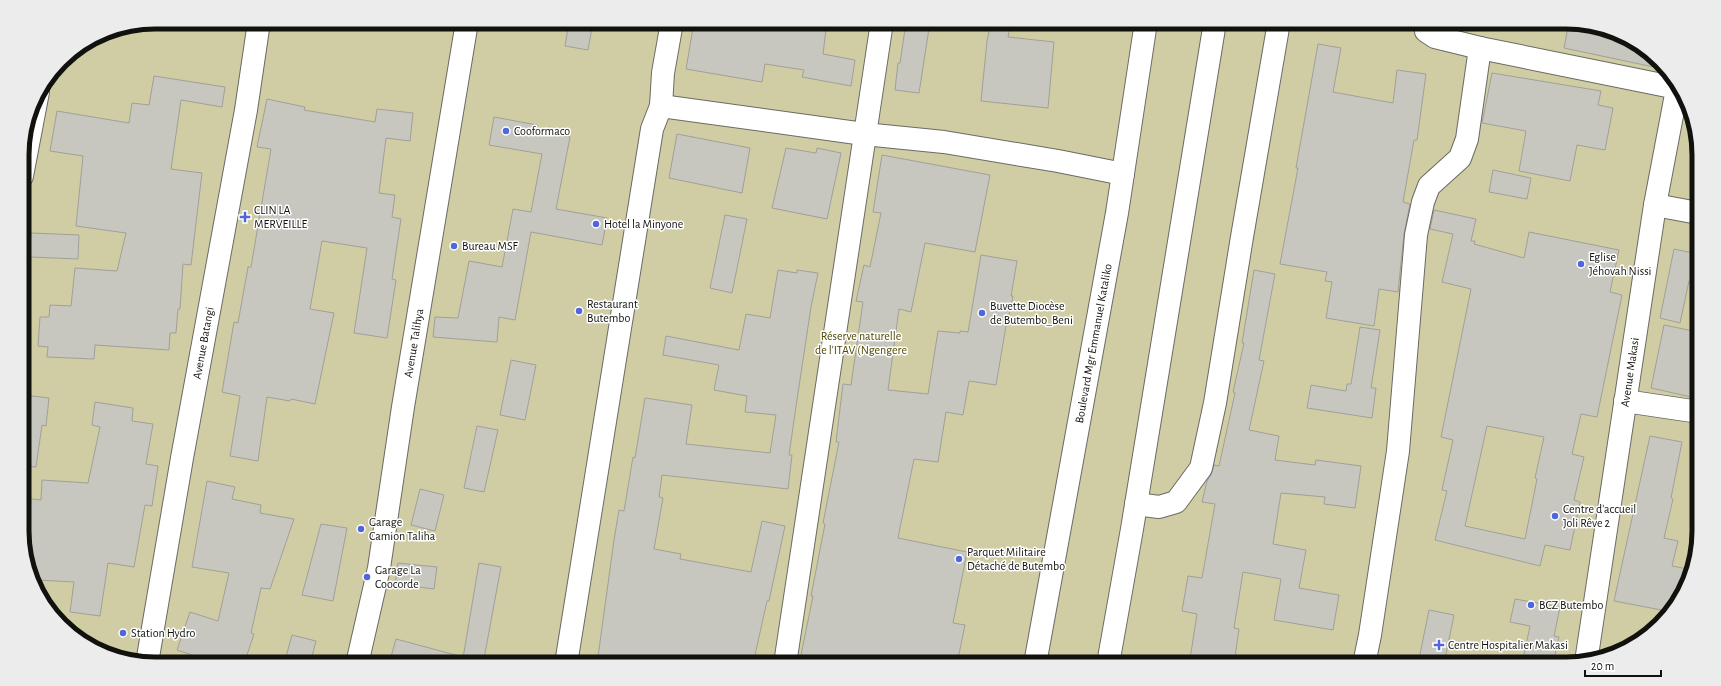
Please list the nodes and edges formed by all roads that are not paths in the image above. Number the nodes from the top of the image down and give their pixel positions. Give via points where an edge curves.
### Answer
1 (258, 29) edge
2 (466, 29) edge
3 (671, 29) edge
4 (881, 29) edge
5 (1145, 29) edge
6 (1214, 29) edge
7 (1278, 29) edge
8 (1426, 29) edge
9 (1480, 48) junction
10 (1671, 85) edge
11 (1676, 93) edge
12 (661, 106) junction
13 (864, 134) junction
14 (1123, 174) junction
15 (1655, 205) junction
16 (1692, 213) edge
17 (1625, 401) junction
18 (1692, 411) edge
19 (1136, 504) junction
20 (1587, 656) edge
21 (148, 657) edge
22 (359, 657) edge
23 (567, 657) edge
24 (786, 657) edge
25 (1036, 657) edge
26 (1109, 657) edge
27 (1366, 657) edge

1 - 21 street, Avenue Batangi via 246,110
2 - 22 street, Avenue Talihya via 379,568
3 - 12 street via 663,73
4 - 13 street
5 - 14 street, Boulevard Mgr Emmanuel Kataliko
6 - 19 street
7 - 19 street via 1215,404 1201,468 1176,502 1159,507
8 - 9 street via 1435,37
9 - 10 street
9 - 27 street via 1468,139 1460,158 1429,186 1416,235 1398,451
11 - 15 street, Avenue Makasi
12 - 13 street
12 - 23 street via 652,129
13 - 14 street via 944,142
13 - 24 street
14 - 25 street, Boulevard Mgr Emmanuel Kataliko
15 - 16 street
15 - 17 street, Avenue Makasi
17 - 18 street
17 - 20 street, Avenue Makasi
19 - 26 street

